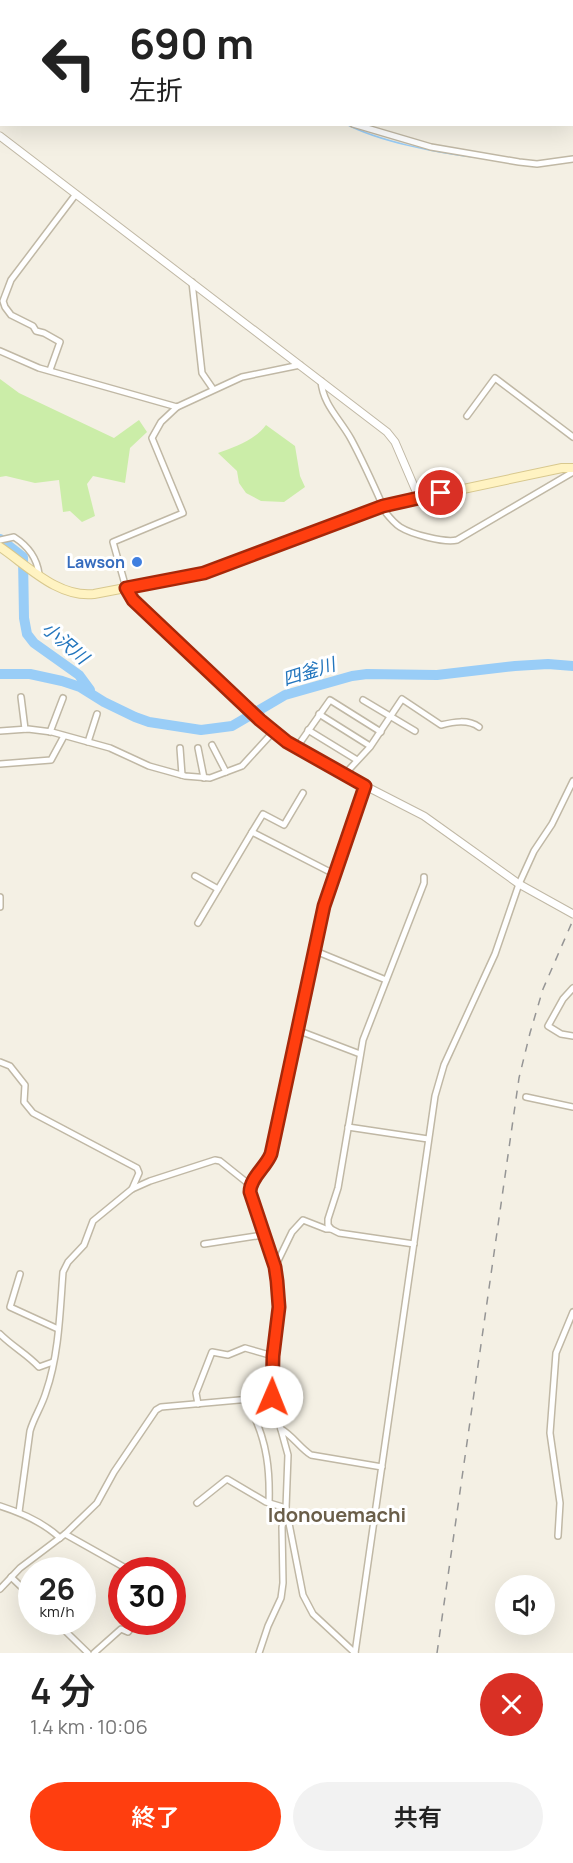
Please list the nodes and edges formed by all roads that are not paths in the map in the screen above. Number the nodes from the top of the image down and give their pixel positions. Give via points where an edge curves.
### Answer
1 (360, 126) edge
2 (0, 136) edge
3 (573, 159) edge
4 (76, 194) junction
5 (192, 282) junction
6 (2, 300) edge
7 (0, 351) edge
8 (300, 365) junction
9 (50, 370) junction
10 (321, 381) junction
11 (213, 389) junction
12 (177, 407) junction
13 (467, 416) dead end
14 (573, 437) edge
15 (573, 470) edge
16 (419, 498) junction
17 (383, 506) junction
18 (1, 542) edge
19 (39, 574) junction
20 (126, 588) junction
21 (21, 697) dead end
22 (63, 698) dead end
23 (363, 700) dead end
24 (97, 714) dead end
25 (319, 714) junction
26 (391, 717) junction
27 (479, 727) dead end
28 (24, 729) junction
29 (308, 730) junction
30 (0, 731) edge
31 (274, 731) junction
32 (415, 731) dead end
33 (50, 732) junction
34 (381, 732) junction
35 (64, 736) junction
36 (88, 742) junction
37 (212, 745) dead end
38 (370, 746) junction
39 (297, 747) junction
40 (180, 748) dead end
41 (198, 748) dead end
42 (357, 760) junction
43 (0, 764) edge
44 (226, 772) junction
45 (182, 775) junction
46 (344, 775) junction
47 (204, 778) junction
48 (573, 781) edge
49 (365, 786) junction
50 (303, 793) dead end
51 (252, 832) junction
52 (334, 874) junction
53 (195, 876) dead end
54 (423, 877) dead end
55 (519, 884) junction
56 (218, 890) junction
57 (0, 897) edge
58 (0, 908) edge
59 (573, 914) edge
60 (198, 923) dead end
61 (313, 950) junction
62 (386, 980) junction
63 (573, 988) edge
64 (297, 1029) junction
65 (573, 1036) edge
66 (360, 1054) junction
67 (0, 1062) edge
68 (526, 1097) dead end
69 (573, 1107) edge
70 (348, 1127) junction
71 (428, 1139) junction
72 (250, 1185) junction
73 (132, 1189) junction
74 (331, 1229) junction
75 (263, 1235) junction
76 (414, 1244) junction
77 (204, 1245) dead end
78 (275, 1267) junction
79 (20, 1274) dead end
80 (573, 1312) edge
81 (58, 1329) junction
82 (0, 1334) edge
83 (273, 1356) junction
84 (53, 1362) junction
85 (272, 1397) junction
86 (198, 1404) junction
87 (253, 1414) dead end
88 (280, 1428) junction
89 (382, 1467) junction
90 (197, 1503) dead end
91 (269, 1503) junction
92 (0, 1506) edge
93 (286, 1509) junction
94 (19, 1512) junction
95 (63, 1536) junction
96 (558, 1536) dead end
97 (108, 1559) edge
98 (12, 1577) junction
99 (18, 1583) edge
100 (0, 1589) edge
101 (69, 1635) edge
102 (114, 1635) edge
103 (88, 1653) edge
104 (94, 1653) edge
105 (259, 1653) edge
106 (355, 1653) edge

1 - 3 street via 431,147 508,160 537,164
2 - 4 street
4 - 5 street
4 - 6 street via 11,280
5 - 8 street
5 - 11 street via 202,373
6 - 9 street via 11,315 60,342
7 - 9 street
8 - 10 street
8 - 11 street via 251,375
9 - 12 street
10 - 16 street via 387,432
10 - 17 street via 326,402 350,438
11 - 12 street
12 - 20 street via 152,438 183,513 113,542
13 - 14 street via 495,378
15 - 16 main road via 562,468
15 - 17 street via 449,542 401,528
16 - 17 main road
17 - 20 main road via 204,573
18 - 19 main road
18 - 19 street via 14,537 24,543
19 - 20 main road via 62,590 80,595
20 - 31 street via 133,600
21 - 28 street
22 - 33 street
23 - 26 street
24 - 36 street
25 - 29 street
25 - 34 street via 330,700
25 - 38 street
26 - 27 street via 402,699 441,725 454,722
26 - 32 street
26 - 34 street
28 - 30 street
28 - 33 street
29 - 39 street
29 - 42 street
31 - 39 street
31 - 44 street via 242,766
33 - 35 street
34 - 38 street
35 - 36 street
35 - 43 street via 51,760
36 - 45 street
37 - 44 street
38 - 42 street
39 - 46 street
40 - 45 street
41 - 47 street
42 - 46 street
44 - 47 street
45 - 47 street
46 - 49 street
48 - 55 street
49 - 52 street
49 - 55 street via 424,816
50 - 51 street via 284,825 263,814
51 - 52 street
51 - 56 street
52 - 61 street
53 - 56 street
54 - 62 street
55 - 59 street
55 - 71 street via 495,954 444,1065
56 - 60 street
57 - 58 street
61 - 62 street
61 - 64 street
62 - 66 street
63 - 65 street via 548,1026
64 - 66 street
64 - 72 street via 271,1154
66 - 70 street
67 - 73 street via 10,1066 25,1085 24,1102 33,1113 137,1168 139,1173
68 - 69 street
70 - 71 street
70 - 74 street via 338,1188 328,1219
71 - 76 street
72 - 73 street via 215,1160
72 - 75 street
73 - 81 street via 93,1221 84,1245 65,1266
74 - 76 street
74 - 78 street via 303,1220 292,1232
75 - 77 street
75 - 78 street
76 - 89 street
78 - 83 street via 279,1307
79 - 81 street via 10,1307
80 - 96 street via 556,1353 550,1426 560,1503
81 - 84 street
82 - 84 street via 39,1367
83 - 85 street
83 - 86 street via 245,1348 228,1355 212,1352 196,1393
84 - 94 street via 46,1393 30,1431
85 - 86 street
85 - 88 street
86 - 95 street via 161,1407 151,1414 97,1503
87 - 91 street via 268,1454
88 - 89 street via 311,1455
88 - 93 street via 288,1455
89 - 106 street
90 - 91 street via 227,1479
91 - 93 street
92 - 94 street
93 - 105 street via 281,1598
93 - 106 street via 304,1601
94 - 95 street
95 - 97 street
95 - 98 street
98 - 99 street
98 - 100 street
101 - 103 street
102 - 104 street

